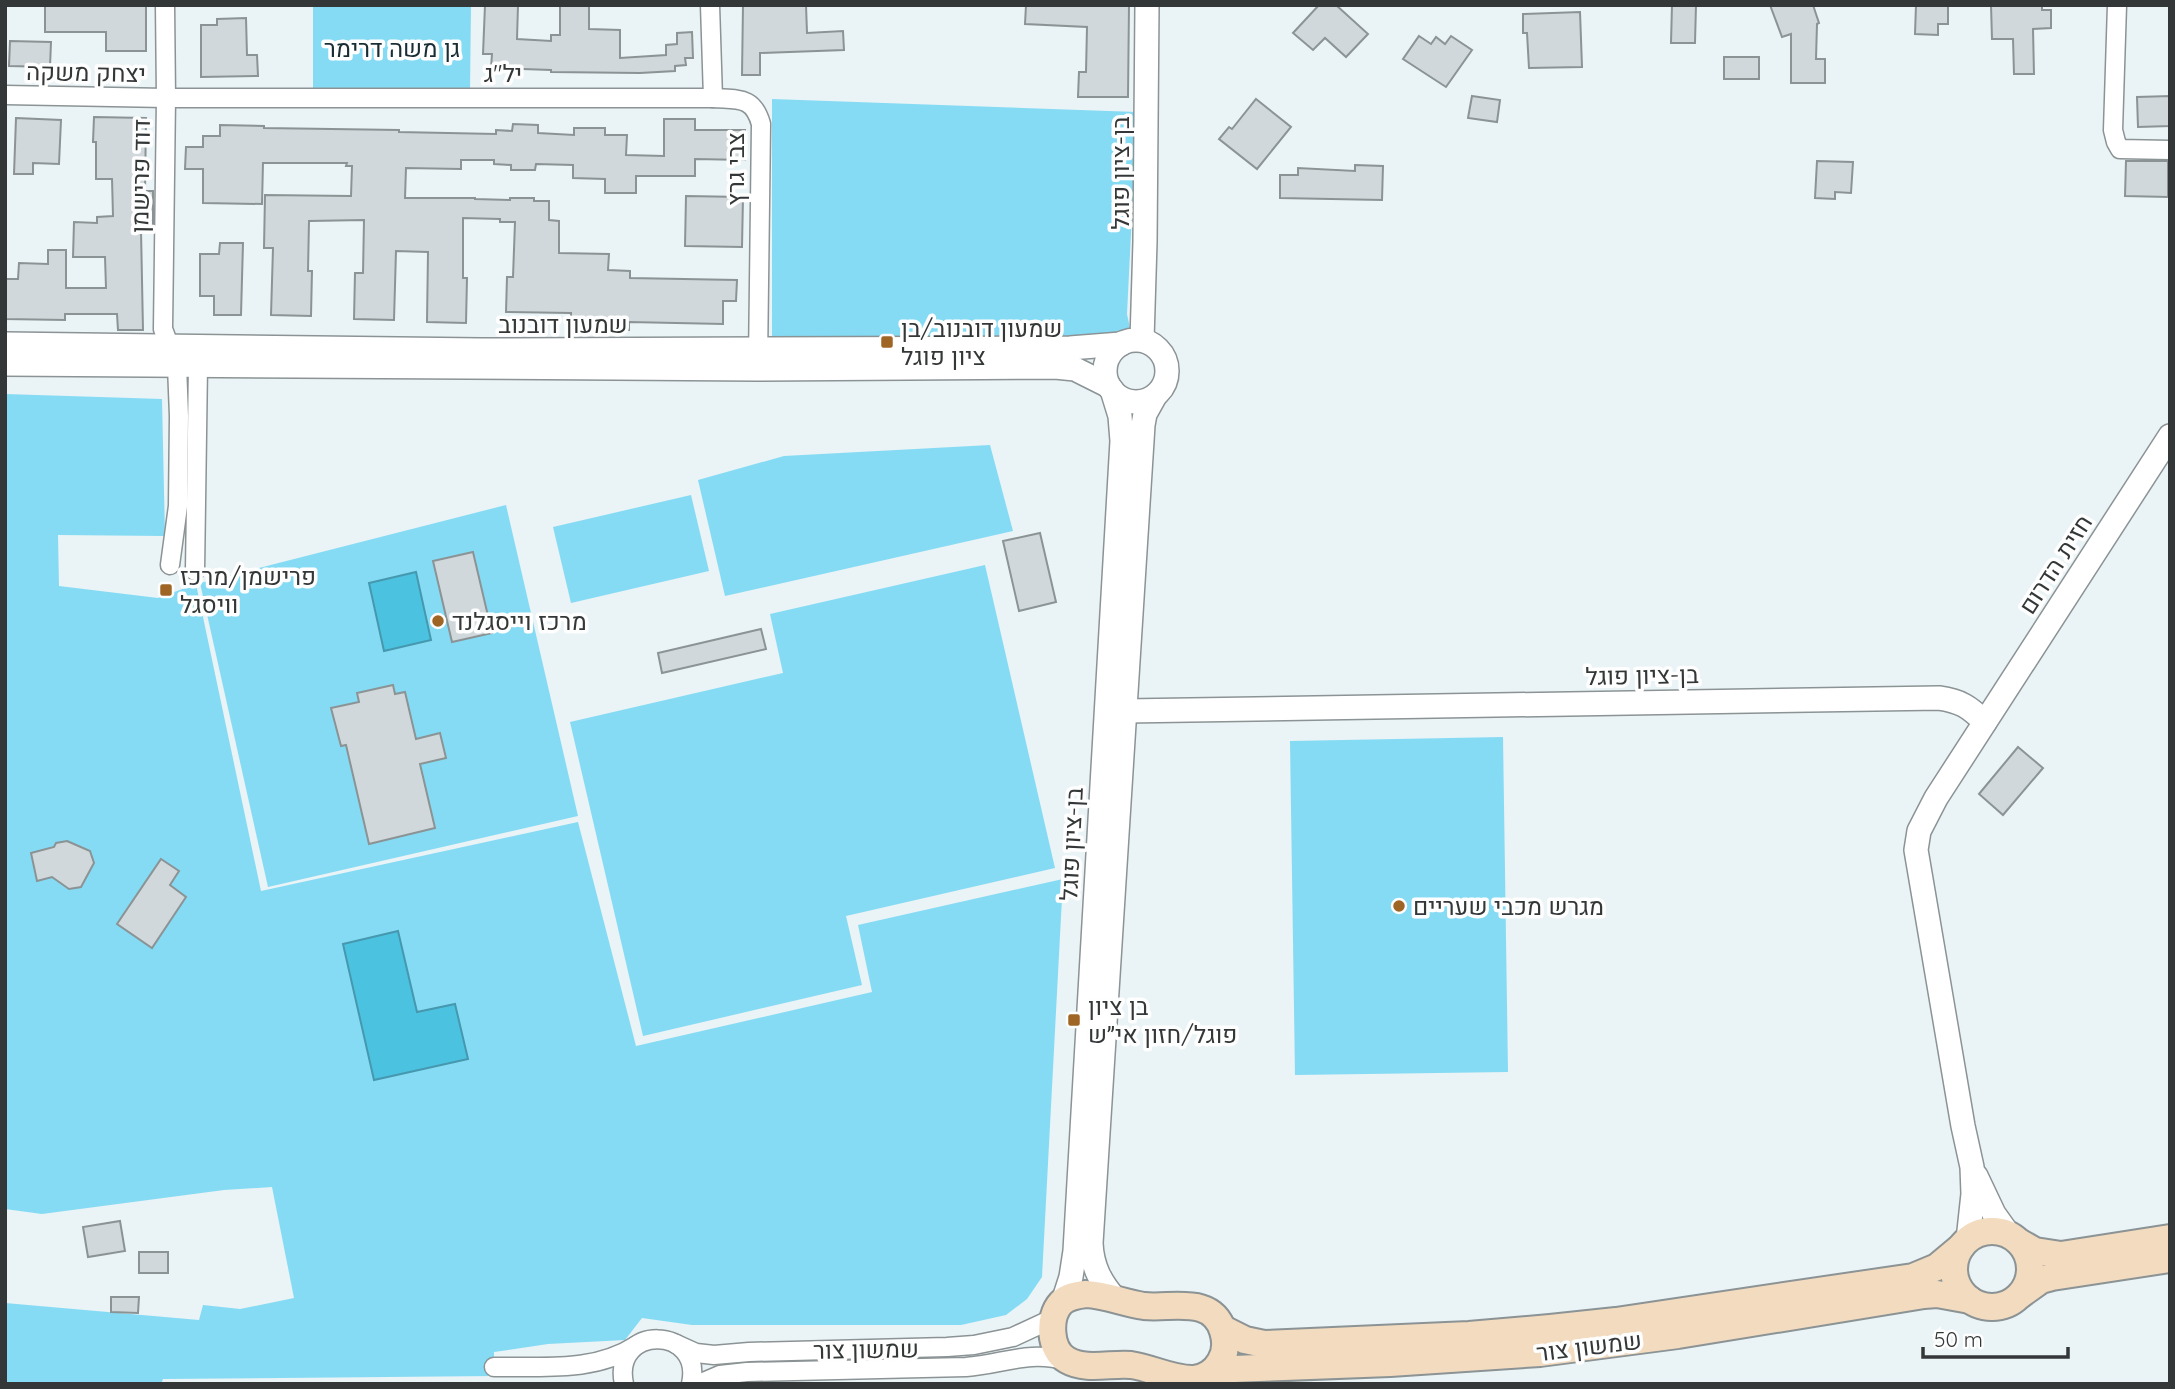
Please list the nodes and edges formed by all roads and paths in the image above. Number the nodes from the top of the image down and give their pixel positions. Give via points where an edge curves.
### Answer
1 (164, 5) edge
2 (710, 5) edge
3 (1147, 5) edge
4 (2117, 5) edge
5 (5, 95) edge
6 (166, 98) junction
7 (713, 98) junction
8 (2170, 150) edge
9 (1132, 342) junction
10 (5, 344) edge
11 (181, 359) junction
12 (758, 359) junction
13 (5, 364) edge
14 (1110, 388) junction
15 (1155, 396) junction
16 (2170, 436) edge
17 (170, 565) dead end
18 (195, 571) dead end
19 (1125, 711) junction
20 (1985, 722) junction
21 (1972, 1167) junction
22 (2170, 1238) edge
23 (2014, 1239) junction
24 (1965, 1243) junction
25 (2170, 1259) edge
26 (2020, 1295) junction
27 (1116, 1300) junction
28 (1970, 1300) junction
29 (1058, 1310) junction
30 (1223, 1329) junction
31 (676, 1344) junction
32 (637, 1345) junction
33 (1068, 1361) junction
34 (582, 1366) junction
35 (494, 1367) dead end
36 (1206, 1376) junction
37 (621, 1384) edge
38 (691, 1384) edge
39 (699, 1384) edge

1 - 6 street, דוד פרישמן
2 - 7 street, צבי גרץ
3 - 9 street, בן-ציון פוגל via 1145,242
4 - 8 street via 2116,142 2120,149
5 - 6 street, יצחק משקה
6 - 7 street, יל"ג
6 - 11 street, דוד פרישמן via 163,329
7 - 12 street, צבי גרץ via 750,103 761,124
9 - 12 street, שמעון דובנוב
9 - 14 street via 1113,351 1107,360
9 - 15 street via 1152,344 1167,364 1165,384
10 - 11 street, שמעון דובנוב
11 - 12 street, שמעון דובנוב
11 - 12 street, שמעון דובנוב via 481,350
11 - 13 street, שמעון דובנוב
11 - 17 street, דוד פרישמן via 178,506
11 - 18 street, דוד פרישמן
12 - 14 street, שמעון דובנוב via 1055,367 1075,369
14 - 15 street via 1132,402
14 - 29 street, בן-ציון פוגל via 1120,416 1122,441 1075,1251
15 - 19 street, בן-ציון פוגל via 1143,425
16 - 20 street, חזית הדרום
19 - 20 street, בן-ציון פוגל via 1940,698 1968,706
19 - 27 street, בן-ציון פוגל via 1091,1243 1098,1277
20 - 21 street, חזית הדרום via 1936,797 1919,831 1916,850
21 - 23 street via 1994,1214
21 - 24 street
22 - 23 main road via 2061,1255 2035,1251
23 - 24 main road via 1986,1232
23 - 26 main road via 2029,1262 2030,1274
24 - 28 main road via 1954,1265 1957,1285
24 - 30 main road, שמשון צור via 1937,1267 1913,1277 1577,1326 1264,1344
25 - 26 main road via 2052,1277
26 - 28 main road via 1998,1307
27 - 29 main road, שמשון צור via 1071,1296
27 - 30 main road, שמשון צור via 1199,1307 1216,1317
28 - 36 main road, שמשון צור via 1924,1295 1540,1353 1252,1368
29 - 31 street, שמשון צור via 1013,1337 961,1346 714,1355
29 - 33 main road via 1052,1326 1055,1343
30 - 36 main road via 1223,1355
31 - 32 street, שמשון צור via 655,1339
31 - 38 street via 690,1360
32 - 34 street
32 - 37 street via 625,1360
33 - 36 main road, שמשון צור via 1132,1365 1184,1378
33 - 39 street, שמשון צור via 1031,1356 985,1366 772,1371 720,1375
34 - 35 street
34 - 37 street

